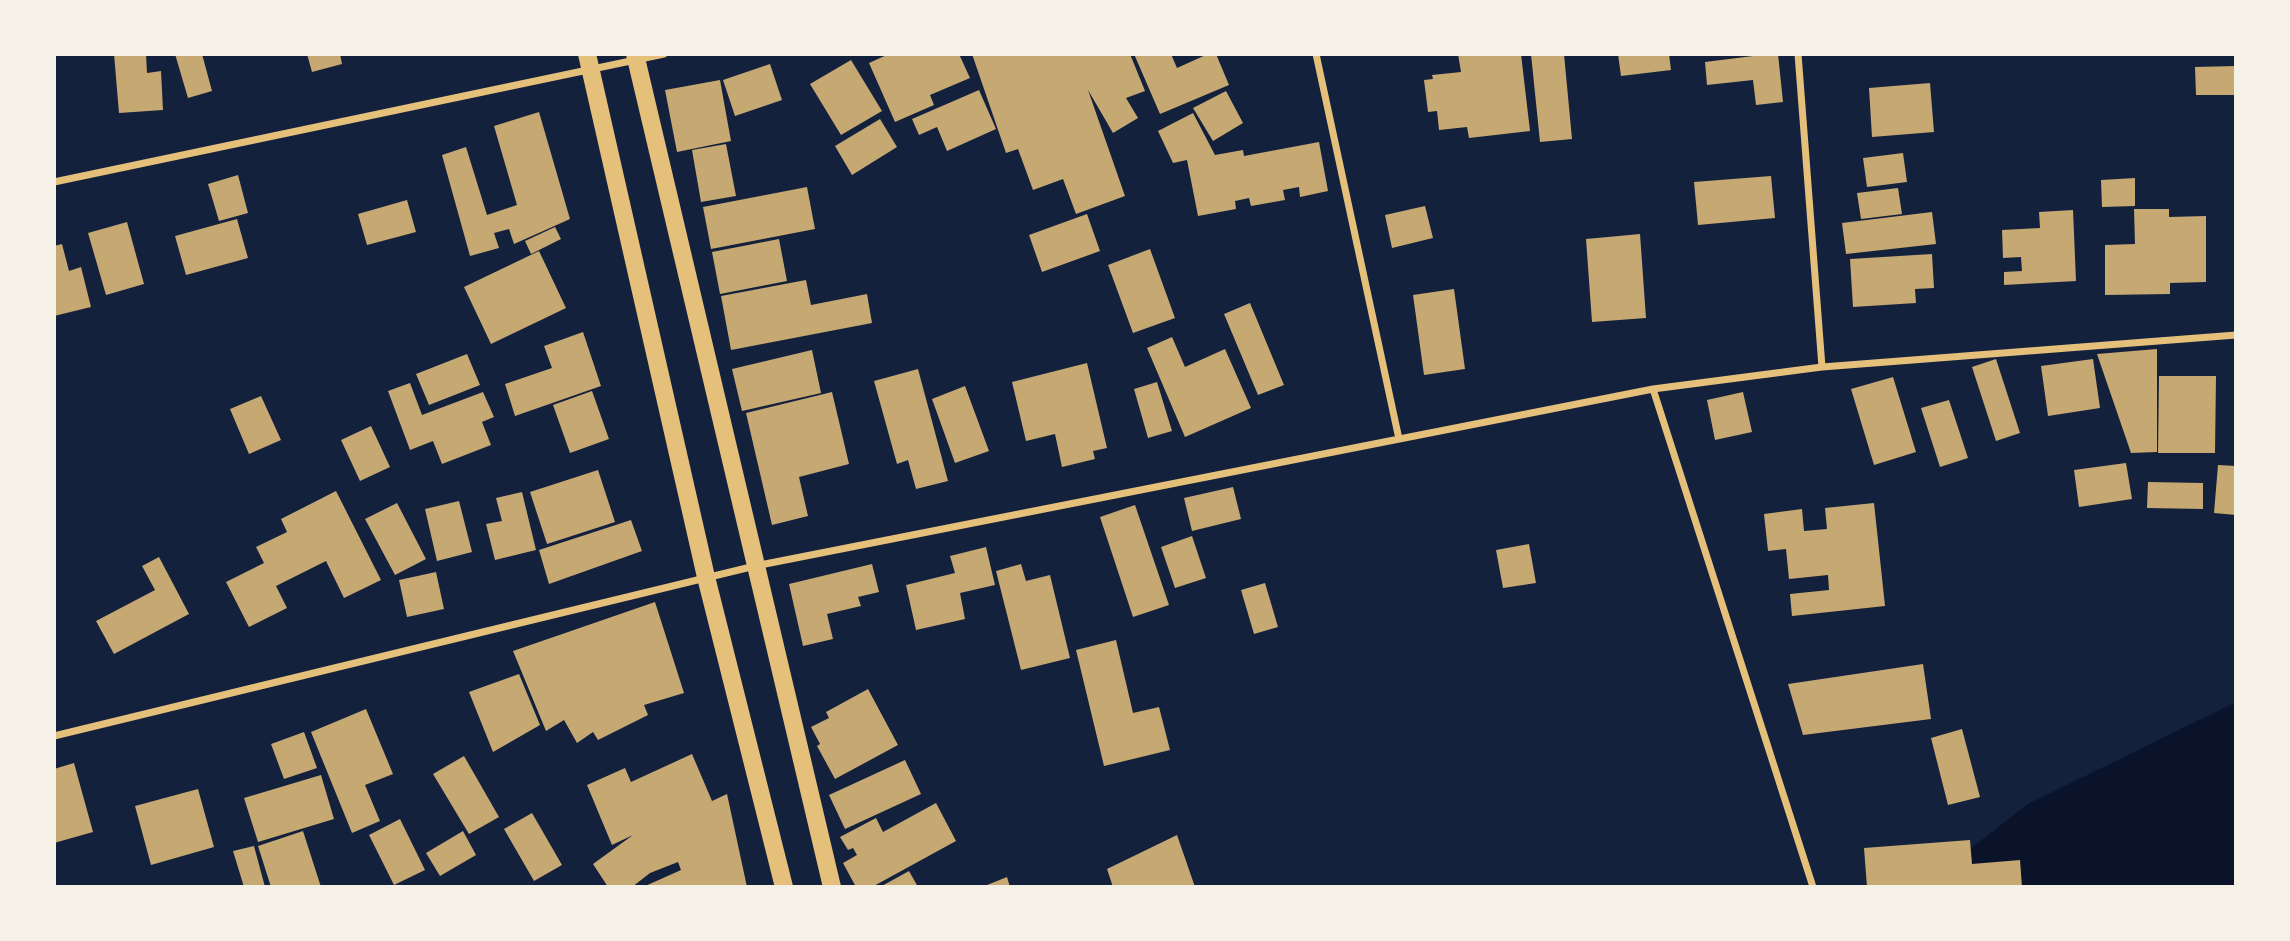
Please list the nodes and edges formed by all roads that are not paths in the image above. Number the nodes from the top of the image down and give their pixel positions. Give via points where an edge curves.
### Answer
1 (664, 54) edge
2 (1316, 54) edge
3 (1798, 54) edge
4 (636, 57) edge
5 (588, 62) edge
6 (54, 182) edge
7 (2236, 335) edge
8 (1822, 367) junction
9 (1653, 389) junction
10 (1399, 439) junction
11 (755, 566) junction
12 (706, 577) junction
13 (54, 736) edge
14 (784, 887) edge
15 (832, 887) edge
16 (1813, 887) edge

1 - 4 street
2 - 10 street
3 - 8 street
4 - 5 street
4 - 11 main road
5 - 6 street
5 - 12 main road
7 - 8 street
8 - 9 street
9 - 10 street
9 - 16 street
10 - 11 street
11 - 12 street
11 - 15 main road
12 - 13 street
12 - 14 main road

